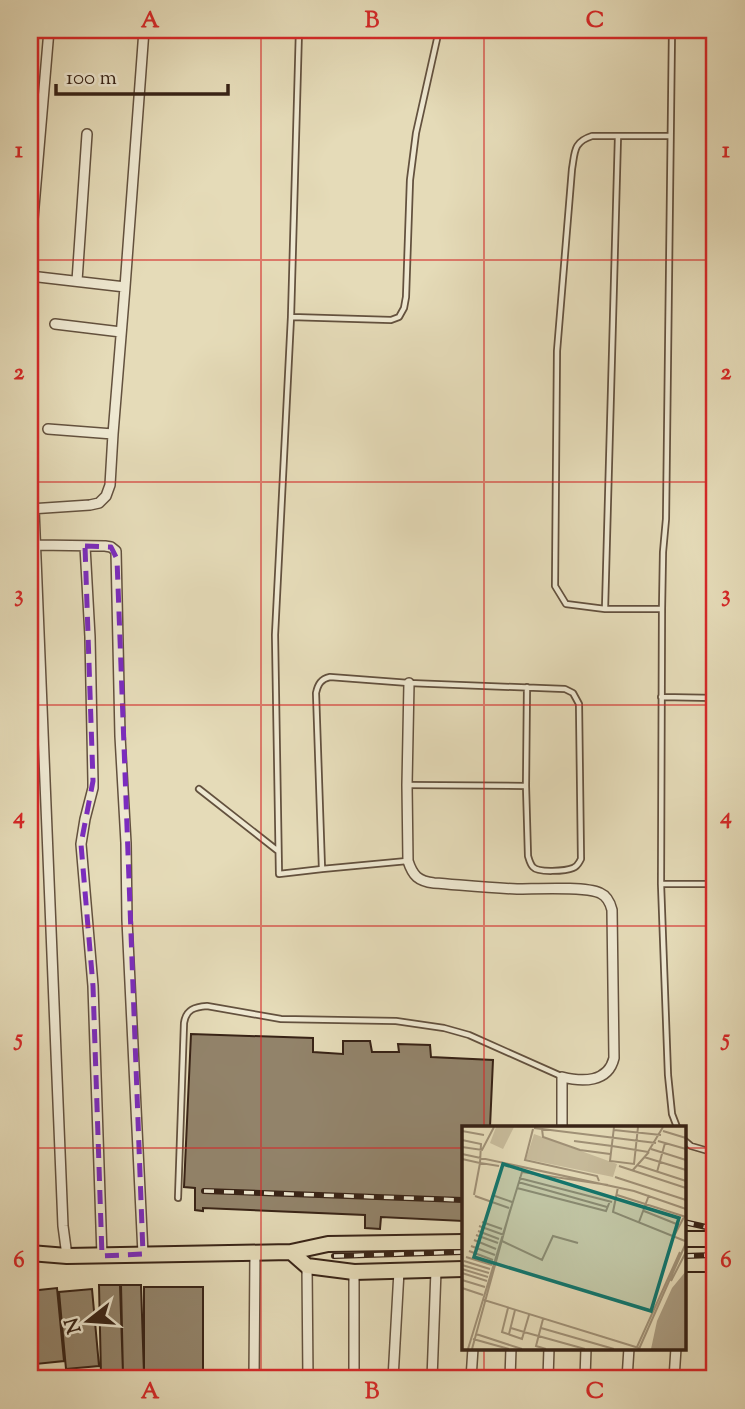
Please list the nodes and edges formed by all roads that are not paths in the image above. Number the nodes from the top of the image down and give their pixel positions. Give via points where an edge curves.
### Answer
1 (49, 30) edge
2 (144, 30) edge
3 (299, 30) edge
4 (439, 30) edge
5 (671, 30) edge
6 (87, 134) dead end
7 (618, 136) junction
8 (670, 136) junction
9 (30, 254) edge
10 (30, 276) edge
11 (77, 281) junction
12 (125, 287) junction
13 (291, 317) junction
14 (55, 324) dead end
15 (121, 331) junction
16 (715, 400) edge
17 (48, 429) dead end
18 (113, 434) junction
19 (32, 509) edge
20 (36, 545) junction
21 (85, 546) junction
22 (715, 557) edge
23 (33, 560) edge
24 (605, 609) junction
25 (662, 609) junction
26 (409, 683) junction
27 (527, 687) junction
28 (662, 697) junction
29 (715, 698) edge
30 (407, 785) junction
31 (526, 786) junction
32 (199, 789) dead end
33 (278, 852) junction
34 (408, 861) junction
35 (322, 869) junction
36 (661, 884) junction
37 (715, 884) edge
38 (562, 1077) junction
39 (562, 1126) edge
40 (677, 1126) edge
41 (686, 1142) edge
42 (715, 1153) edge
43 (178, 1198) dead end
44 (686, 1239) edge
45 (715, 1239) edge
46 (462, 1242) edge
47 (291, 1252) junction
48 (30, 1253) edge
49 (255, 1253) junction
50 (142, 1254) junction
51 (67, 1256) junction
52 (102, 1256) junction
53 (686, 1264) edge
54 (715, 1264) edge
55 (307, 1266) junction
56 (462, 1269) edge
57 (436, 1270) junction
58 (399, 1271) junction
59 (354, 1272) junction
60 (473, 1350) edge
61 (511, 1350) edge
62 (549, 1350) edge
63 (586, 1350) edge
64 (629, 1350) edge
65 (676, 1350) edge
66 (254, 1379) edge
67 (308, 1379) edge
68 (355, 1379) edge
69 (393, 1379) edge
70 (432, 1379) edge
71 (471, 1379) edge
72 (510, 1379) edge
73 (548, 1379) edge
74 (585, 1379) edge
75 (627, 1379) edge
76 (674, 1379) edge

1 - 9 street
2 - 12 street
3 - 13 lane
4 - 13 lane via 410,180 404,308 391,320
5 - 8 lane
6 - 11 street
7 - 8 lane
7 - 24 lane
7 - 24 lane via 592,136 576,147 557,351 555,586 566,604
8 - 25 lane
10 - 11 street
11 - 12 street
12 - 15 street
13 - 33 lane via 275,635
14 - 15 street
15 - 18 street
16 - 22 lane
17 - 18 street
18 - 19 street via 110,485 99,503
19 - 20 street
20 - 21 street
20 - 23 street
21 - 50 street via 111,547 117,559
21 - 52 street via 93,788 81,844 93,986
23 - 51 street
24 - 25 lane
25 - 28 lane
26 - 27 lane
26 - 30 street
26 - 35 lane via 330,677 317,686
27 - 31 lane
27 - 31 lane via 565,689 579,704 581,859 576,866 534,869 528,856
28 - 29 lane
28 - 36 lane
30 - 31 lane
30 - 34 street
32 - 33 lane
33 - 35 lane via 279,874
34 - 35 lane
34 - 38 street via 416,878 424,882 597,891 609,901 612,1067 598,1078
36 - 37 lane
36 - 40 lane via 668,1076
38 - 39 street
38 - 43 lane via 469,1035 431,1025 281,1019 197,1007 189,1010 184,1023
41 - 42 lane
44 - 45 main road
46 - 47 main road via 328,1244
47 - 49 main road
47 - 55 main road
48 - 51 main road
49 - 50 main road
49 - 66 street
50 - 52 main road
51 - 52 main road
53 - 54 main road
55 - 59 main road
55 - 67 street
56 - 57 main road
57 - 58 main road
57 - 70 street
58 - 59 main road
58 - 69 street
59 - 68 street
60 - 71 street
61 - 72 street
62 - 73 street
63 - 74 street
64 - 75 street
65 - 76 street

